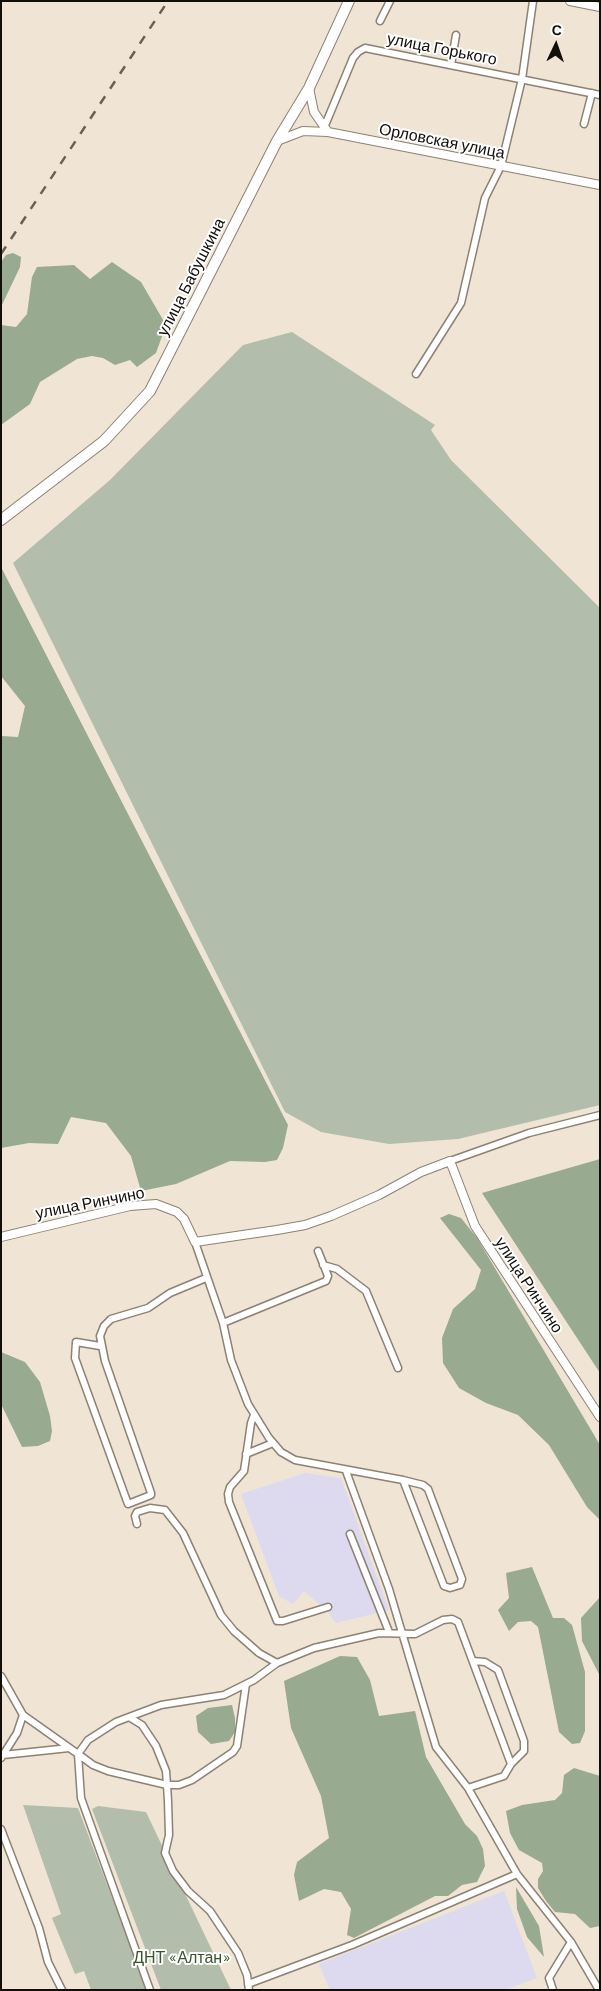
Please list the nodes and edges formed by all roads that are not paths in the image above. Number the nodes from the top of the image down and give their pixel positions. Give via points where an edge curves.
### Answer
1 (349, 1) edge
2 (390, 1) edge
3 (533, 1) edge
4 (570, 1) edge
5 (600, 7) edge
6 (380, 21) dead end
7 (456, 35) dead end
8 (452, 65) junction
9 (522, 79) junction
10 (309, 88) junction
11 (592, 93) junction
12 (600, 95) edge
13 (326, 123) dead end
14 (584, 124) dead end
15 (328, 132) junction
16 (277, 141) junction
17 (501, 166) junction
18 (600, 185) edge
19 (416, 374) dead end
20 (1, 520) edge
21 (600, 1114) edge
22 (450, 1161) junction
23 (1, 1236) edge
24 (195, 1242) junction
25 (318, 1252) dead end
26 (323, 1265) junction
27 (206, 1278) junction
28 (223, 1323) junction
29 (100, 1346) junction
30 (398, 1368) dead end
31 (254, 1415) junction
32 (600, 1417) edge
33 (273, 1443) junction
34 (246, 1454) junction
35 (346, 1471) junction
36 (403, 1480) junction
37 (137, 1524) dead end
38 (350, 1534) dead end
39 (328, 1607) dead end
40 (389, 1632) junction
41 (402, 1632) junction
42 (473, 1661) junction
43 (276, 1663) junction
44 (1, 1676) edge
45 (246, 1684) junction
46 (23, 1715) junction
47 (129, 1717) junction
48 (70, 1748) junction
49 (78, 1754) junction
50 (2, 1757) edge
51 (511, 1764) junction
52 (167, 1785) junction
53 (468, 1788) junction
54 (1, 1829) edge
55 (517, 1874) junction
56 (570, 1942) junction
57 (248, 1987) edge
58 (62, 1990) edge
59 (150, 1990) edge
60 (554, 1990) edge
61 (599, 1990) edge

1 - 10 main road, улица Бабушкина
2 - 6 street
3 - 9 street
4 - 5 street
7 - 8 street
8 - 9 street, улица Горького
8 - 13 street, улица Горького via 366,48 353,58
9 - 11 street, улица Горького
9 - 17 street
10 - 15 street via 314,112
10 - 16 main road, улица Бабушкина
11 - 12 street, улица Горького
11 - 14 street
15 - 16 street, Орловская улица via 303,131
15 - 17 street, Орловская улица
16 - 20 main road, улица Бабушкина via 150,390 104,441
17 - 18 street, Орловская улица
17 - 19 street via 484,198 461,303
21 - 22 street via 529,1133
22 - 24 street via 421,1172 369,1200 305,1225
22 - 32 street, улица Ринчино via 474,1226
23 - 24 street, улица Ринчино via 130,1206 156,1204 177,1212
24 - 27 street
25 - 26 street
26 - 28 street via 328,1276 326,1281
26 - 30 street via 337,1269 366,1291
27 - 28 street
27 - 29 street via 170,1293 148,1308 112,1318 104,1326
28 - 31 street via 231,1360
29 - 29 street via 76,1342 75,1358 128,1504 152,1492
31 - 33 street
31 - 34 street
33 - 34 street
33 - 35 street via 295,1460
34 - 39 street via 244,1471 230,1487 229,1502 277,1621
35 - 36 street
35 - 41 street
36 - 36 street via 428,1489 462,1579 460,1585 444,1586
37 - 43 street via 137,1512 150,1508 165,1510 183,1533 221,1615 259,1653
38 - 40 street
40 - 41 street
40 - 43 street via 314,1648
41 - 42 street via 420,1633 443,1620 455,1620
41 - 53 street via 436,1747
42 - 51 street
42 - 51 street via 485,1662 498,1670 524,1741 524,1751
43 - 45 street
44 - 46 street
45 - 47 street via 224,1695 161,1705
45 - 52 street via 237,1746 233,1752 192,1780
46 - 48 street
46 - 50 street via 17,1733
47 - 49 street via 88,1740
47 - 52 street via 142,1725 156,1746 166,1770
48 - 49 street
48 - 50 street
49 - 52 street via 108,1771
49 - 59 street via 81,1798
51 - 53 street via 504,1776
52 - 57 street via 169,1835 165,1853 188,1891 210,1911 238,1953
53 - 55 street
54 - 58 street via 39,1928 48,1962
55 - 56 street
55 - 57 street
56 - 60 street via 549,1978
56 - 61 street

